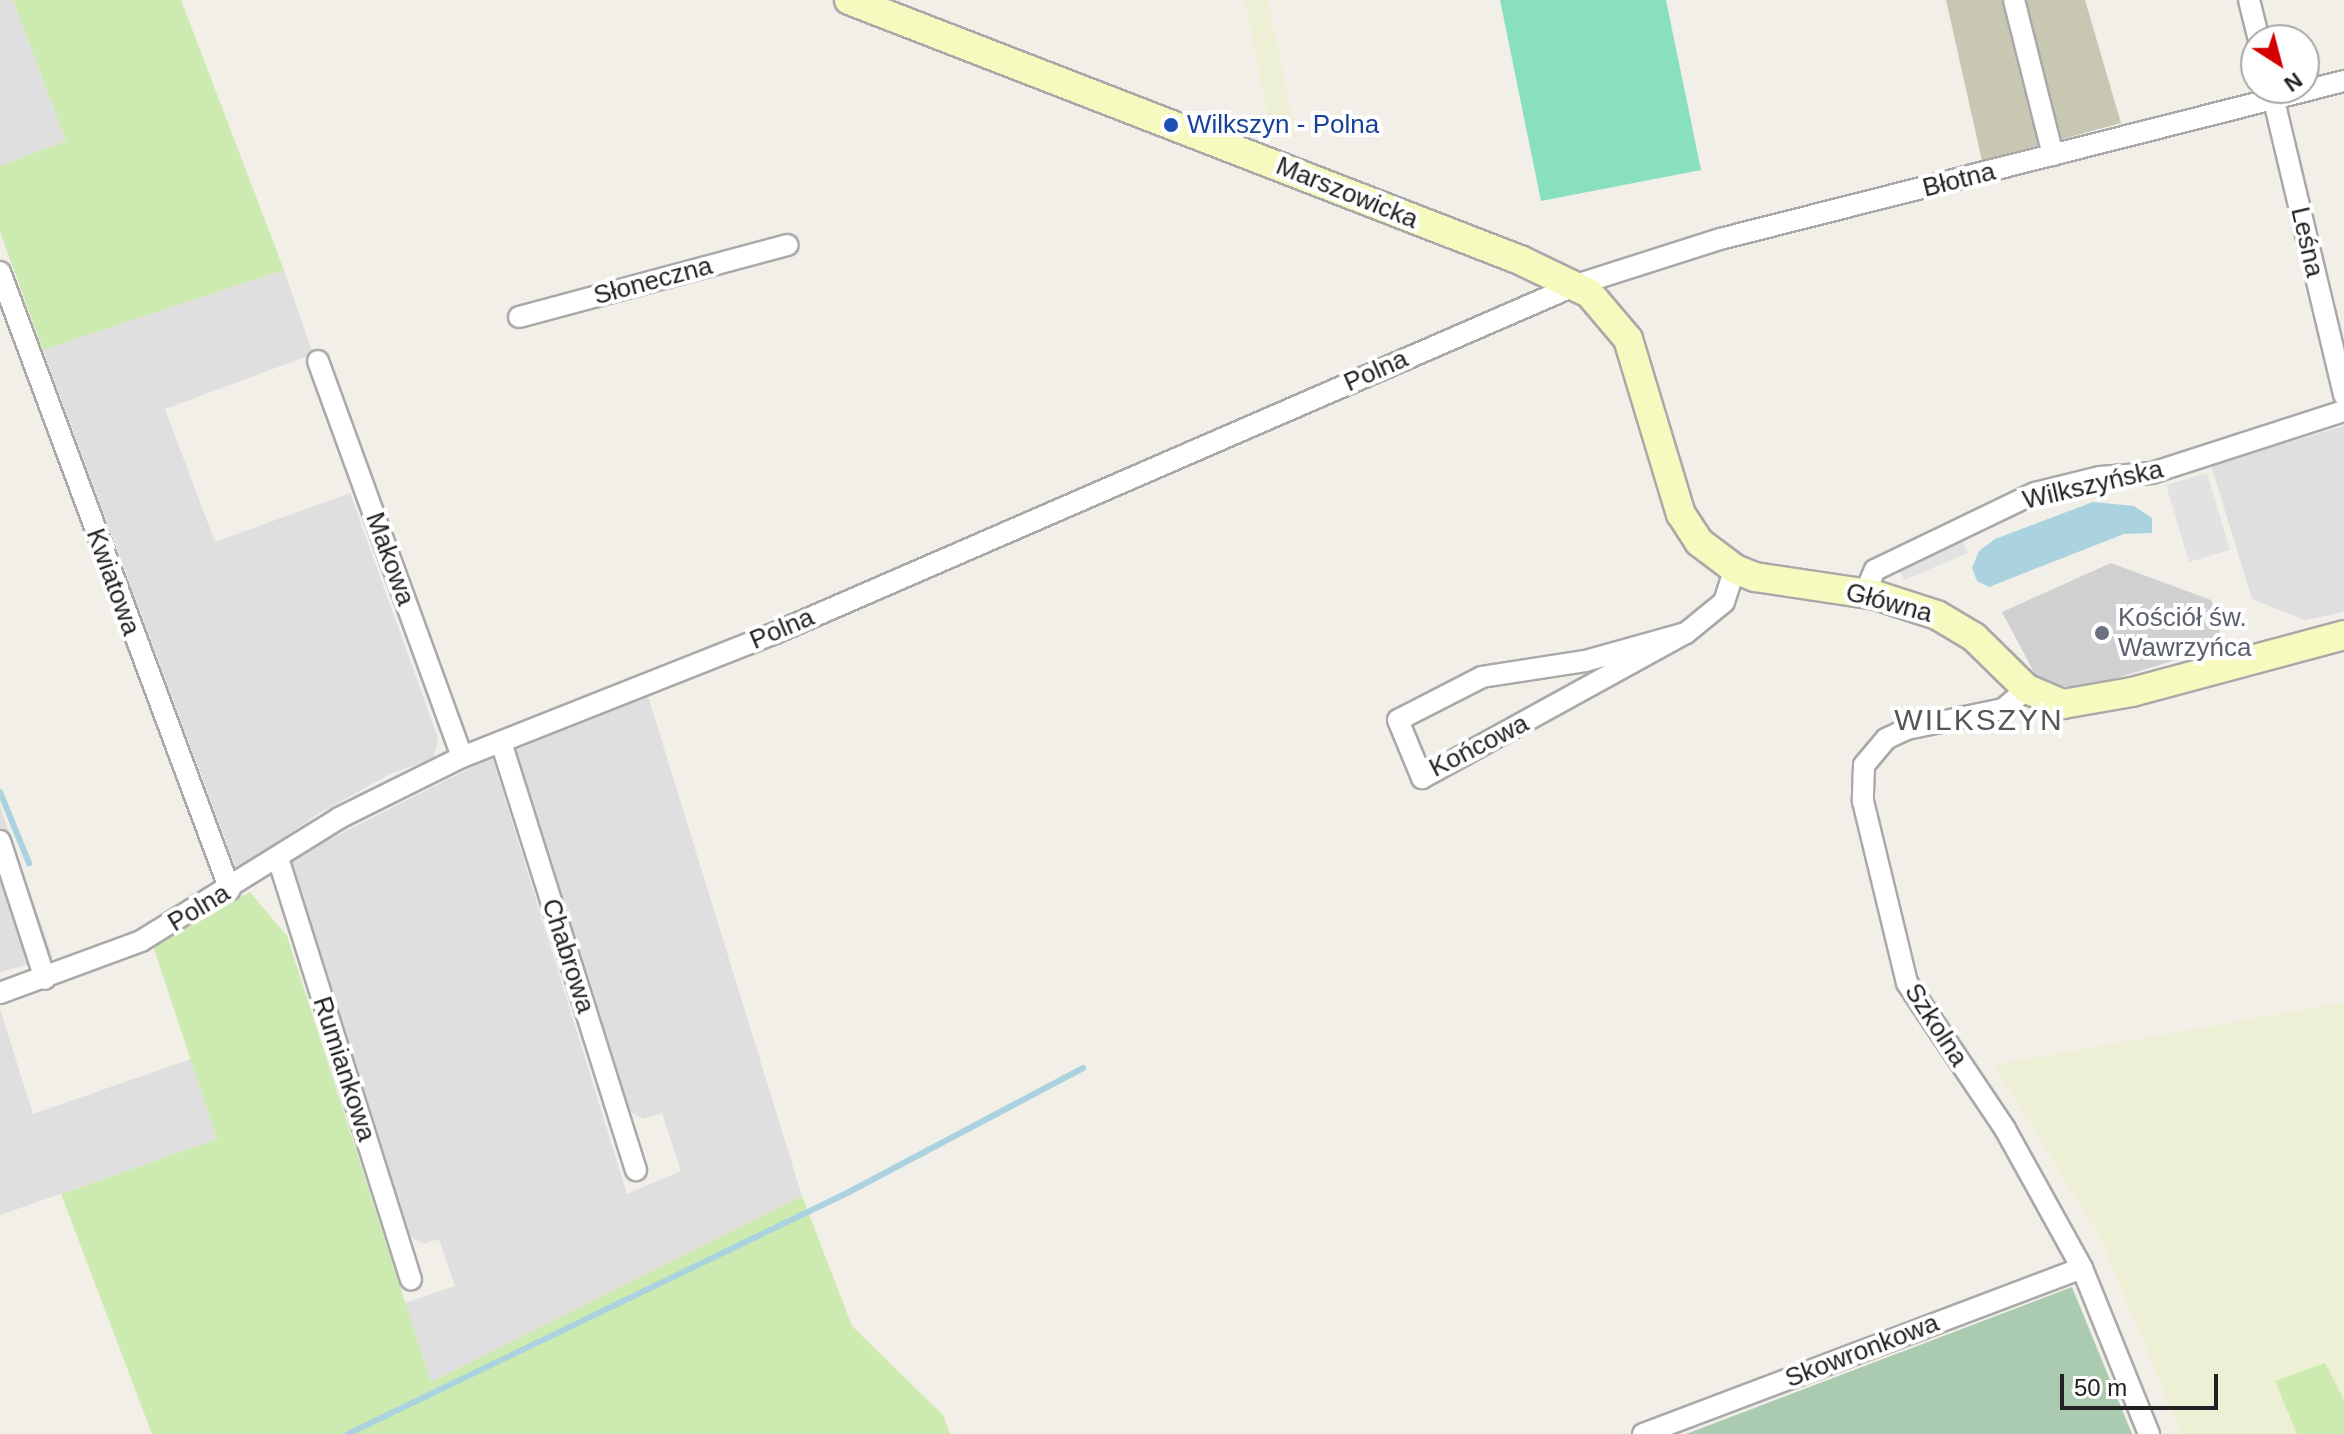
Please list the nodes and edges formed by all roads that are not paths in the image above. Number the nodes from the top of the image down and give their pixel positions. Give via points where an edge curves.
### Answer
1 (849, 0) edge
2 (2014, 0) edge
3 (2249, 0) edge
4 (2255, 24) edge
5 (2344, 81) edge
6 (2320, 85) edge
7 (2240, 102) edge
8 (2275, 104) edge
9 (2053, 155) junction
10 (787, 245) dead end
11 (0, 272) edge
12 (1576, 285) junction
13 (519, 317) dead end
14 (318, 361) dead end
15 (2344, 395) edge
16 (2344, 411) edge
17 (1735, 569) junction
18 (1865, 593) junction
19 (1686, 633) junction
20 (2344, 635) edge
21 (2027, 689) junction
22 (501, 742) junction
23 (462, 757) junction
24 (0, 841) edge
25 (278, 858) junction
26 (230, 890) junction
27 (45, 979) junction
28 (0, 993) edge
29 (636, 1170) dead end
30 (2082, 1268) junction
31 (411, 1280) dead end
32 (1643, 1434) edge
33 (2149, 1434) edge

1 - 12 street, Marszowicka
2 - 9 street
3 - 4 street
5 - 6 street, Błotna
7 - 9 street, Błotna
8 - 15 street, Leśna
9 - 12 street, Błotna via 1720,239
10 - 13 street, Słoneczna
11 - 26 street, Kwiatowa
12 - 17 street, Główna via 1602,304 1628,339 1681,514 1699,542
12 - 22 street, Polna via 773,634
14 - 23 street, Makowa
16 - 18 street, Wilkszyńska via 2152,473 2100,477 2035,493 1875,570
17 - 18 street, Główna via 1755,577
17 - 19 street, Końcowa via 1724,602
18 - 21 street, Główna via 1957,624
19 - 19 street, Końcowa via 1585,661 1482,677 1398,720 1422,778
20 - 21 street, Główna via 2087,702 2052,702
21 - 30 street, Szkolna via 2003,709 1907,729 1886,739 1872,750 1861,781 1879,879 1907,983 2005,1129
22 - 23 street, Polna
22 - 29 street, Chabrowa
23 - 25 street, Polna via 339,818
24 - 27 street
25 - 26 street, Polna
25 - 31 street, Rumiankowa
26 - 27 street, Polna via 141,941
27 - 28 street, Polna
30 - 32 street, Skowronkowa
30 - 33 street, Szkolna

